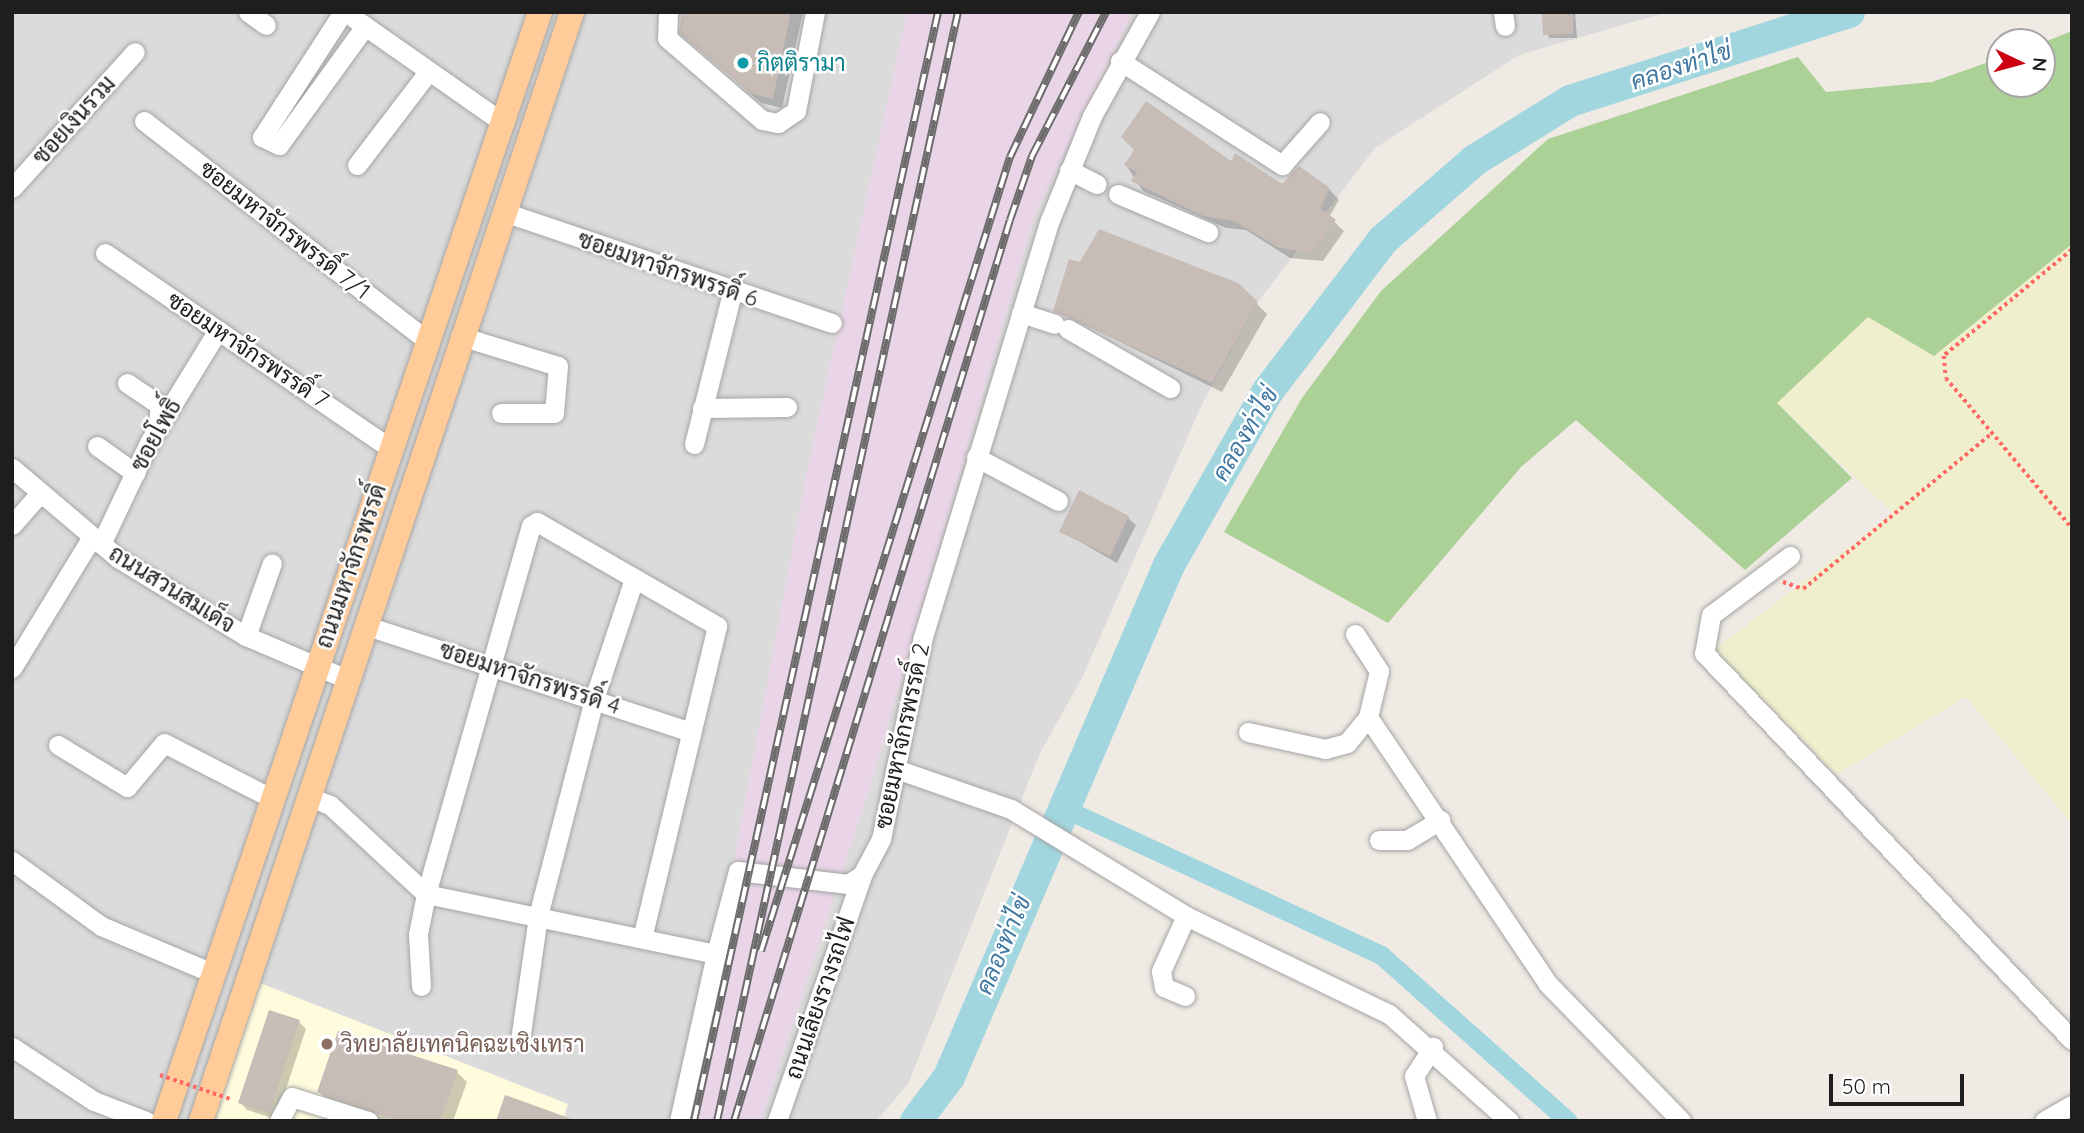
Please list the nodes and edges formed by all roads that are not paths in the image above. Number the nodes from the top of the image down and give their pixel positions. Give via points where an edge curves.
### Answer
1 (248, 12) edge
2 (344, 12) edge
3 (540, 12) edge
4 (572, 12) edge
5 (668, 12) edge
6 (814, 12) edge
7 (1150, 12) edge
8 (266, 25) dead end
9 (365, 26) junction
10 (135, 52) dead end
11 (1121, 61) junction
12 (428, 72) junction
13 (499, 120) junction
14 (144, 121) dead end
15 (1320, 122) dead end
16 (357, 165) dead end
17 (1069, 170) junction
18 (1097, 184) dead end
19 (12, 188) edge
20 (1118, 194) dead end
21 (504, 212) junction
22 (1208, 232) dead end
23 (105, 253) dead end
24 (732, 293) junction
25 (1021, 313) junction
26 (832, 323) dead end
27 (218, 330) junction
28 (460, 336) junction
29 (426, 340) junction
30 (127, 383) dead end
31 (1170, 388) dead end
32 (787, 407) dead end
33 (702, 408) junction
34 (501, 413) dead end
35 (150, 441) junction
36 (694, 444) dead end
37 (97, 446) dead end
38 (390, 448) junction
39 (976, 457) junction
40 (12, 468) edge
41 (135, 473) junction
42 (40, 494) junction
43 (1058, 501) dead end
44 (12, 524) edge
45 (96, 540) junction
46 (1790, 556) dead end
47 (272, 563) dead end
48 (634, 579) junction
49 (367, 626) junction
50 (1355, 634) dead end
51 (246, 636) junction
52 (491, 664) junction
53 (12, 668) edge
54 (316, 670) junction
55 (349, 680) junction
56 (594, 699) junction
57 (1368, 717) junction
58 (691, 732) junction
59 (1248, 732) dead end
60 (58, 745) dead end
61 (896, 769) junction
62 (310, 796) junction
63 (271, 798) junction
64 (1440, 820) junction
65 (1379, 839) dead end
66 (12, 861) edge
67 (862, 874) junction
68 (426, 894) junction
69 (538, 916) junction
70 (1186, 916) junction
71 (642, 937) junction
72 (716, 954) junction
73 (212, 973) junction
74 (421, 986) dead end
75 (1185, 996) dead end
76 (520, 1040) dead end
77 (2072, 1041) edge
78 (12, 1047) edge
79 (1433, 1047) junction
80 (2072, 1105) edge
81 (146, 1121) edge
82 (164, 1121) edge
83 (201, 1121) edge
84 (279, 1121) edge
85 (368, 1121) edge
86 (679, 1121) edge
87 (777, 1121) edge
88 (1427, 1121) edge
89 (1509, 1121) edge
90 (1681, 1121) edge
91 (2044, 1121) edge

1 - 8 street
2 - 9 street
2 - 9 street via 262,137 279,145
3 - 13 main road, ถนนมหาจักรพรรดิ์
4 - 21 main road, ถนนมหาจักรพรรดิ์
5 - 6 street via 667,38 762,120 778,123 796,111
7 - 11 street, ซอยมหาจักรพรรดิ์ 2
9 - 12 street
10 - 19 street, ซอยเงินรวม
11 - 15 street via 1282,165
11 - 17 street, ซอยมหาจักรพรรดิ์ 2
12 - 13 street
12 - 16 street
13 - 29 main road, ถนนมหาจักรพรรดิ์
14 - 29 street, ซอยมหาจักรพรรดิ์ 7/1
17 - 18 street
17 - 25 street, ซอยมหาจักรพรรดิ์ 2
20 - 22 street
21 - 24 street, ซอยมหาจักรพรรดิ์ 6
21 - 28 main road, ถนนมหาจักรพรรดิ์
23 - 27 street, ซอยมหาจักรพรรดิ์ 7
24 - 26 street, ซอยมหาจักรพรรดิ์ 6
24 - 33 street
25 - 31 street via 1061,326
25 - 39 street, ซอยมหาจักรพรรดิ์ 2
27 - 35 street, ซอยโพธิ์
27 - 38 street, ซอยมหาจักรพรรดิ์ 7
28 - 34 street via 558,366 554,413
28 - 49 main road, ถนนมหาจักรพรรดิ์
29 - 38 main road, ถนนมหาจักรพรรดิ์
30 - 35 street via 164,412
32 - 33 street
33 - 36 street
35 - 41 street, ซอยโพธิ์
37 - 41 street
38 - 54 main road, ถนนมหาจักรพรรดิ์
39 - 43 street
39 - 61 street, ซอยมหาจักรพรรดิ์ 2 via 923,637
40 - 42 street, ถนนสวนสมเด็จ
41 - 45 street, ซอยโพธิ์
42 - 44 street
42 - 45 street, ถนนสวนสมเด็จ
45 - 51 street, ถนนสวนสมเด็จ
45 - 53 street, ซอยโพธิ์
46 - 77 street via 1711,615 1704,653
47 - 51 street
48 - 52 street via 542,522 534,523
48 - 56 street
48 - 58 street via 717,626
49 - 52 street, ซอยมหาจักรพรรดิ์ 4
49 - 55 main road, ถนนมหาจักรพรรดิ์
50 - 57 street via 1379,671
51 - 54 street, ถนนสวนสมเด็จ
52 - 56 street, ซอยมหาจักรพรรดิ์ 4
52 - 68 street
54 - 55 street, ถนนสวนสมเด็จ
54 - 63 main road, ถนนมหาจักรพรรดิ์
55 - 62 main road, ถนนมหาจักรพรรดิ์
56 - 58 street, ซอยมหาจักรพรรดิ์ 4
56 - 69 street
57 - 59 street via 1348,743 1325,749
57 - 64 street
58 - 71 street
60 - 63 street via 130,787 164,743
61 - 67 street, ซอยมหาจักรพรรดิ์ 2 via 881,839
61 - 70 street via 1011,809 1122,881
62 - 68 street via 330,805
62 - 83 main road, ถนนมหาจักรพรรดิ์
63 - 73 main road, ถนนมหาจักรพรรดิ์
64 - 65 street via 1407,840
64 - 90 street via 1548,984
66 - 73 street via 101,926
67 - 72 street via 848,884 738,871
67 - 87 street, ถนนเลียงรางรถไฟ
68 - 69 street
68 - 74 street via 418,934
69 - 71 street
69 - 76 street
70 - 75 street via 1161,971 1164,987
70 - 79 street via 1346,990
71 - 72 street
72 - 86 street
73 - 82 main road, ถนนมหาจักรพรรดิ์
78 - 81 street via 94,1101
79 - 88 street via 1414,1076
79 - 89 street
80 - 91 street
84 - 85 street via 292,1097

